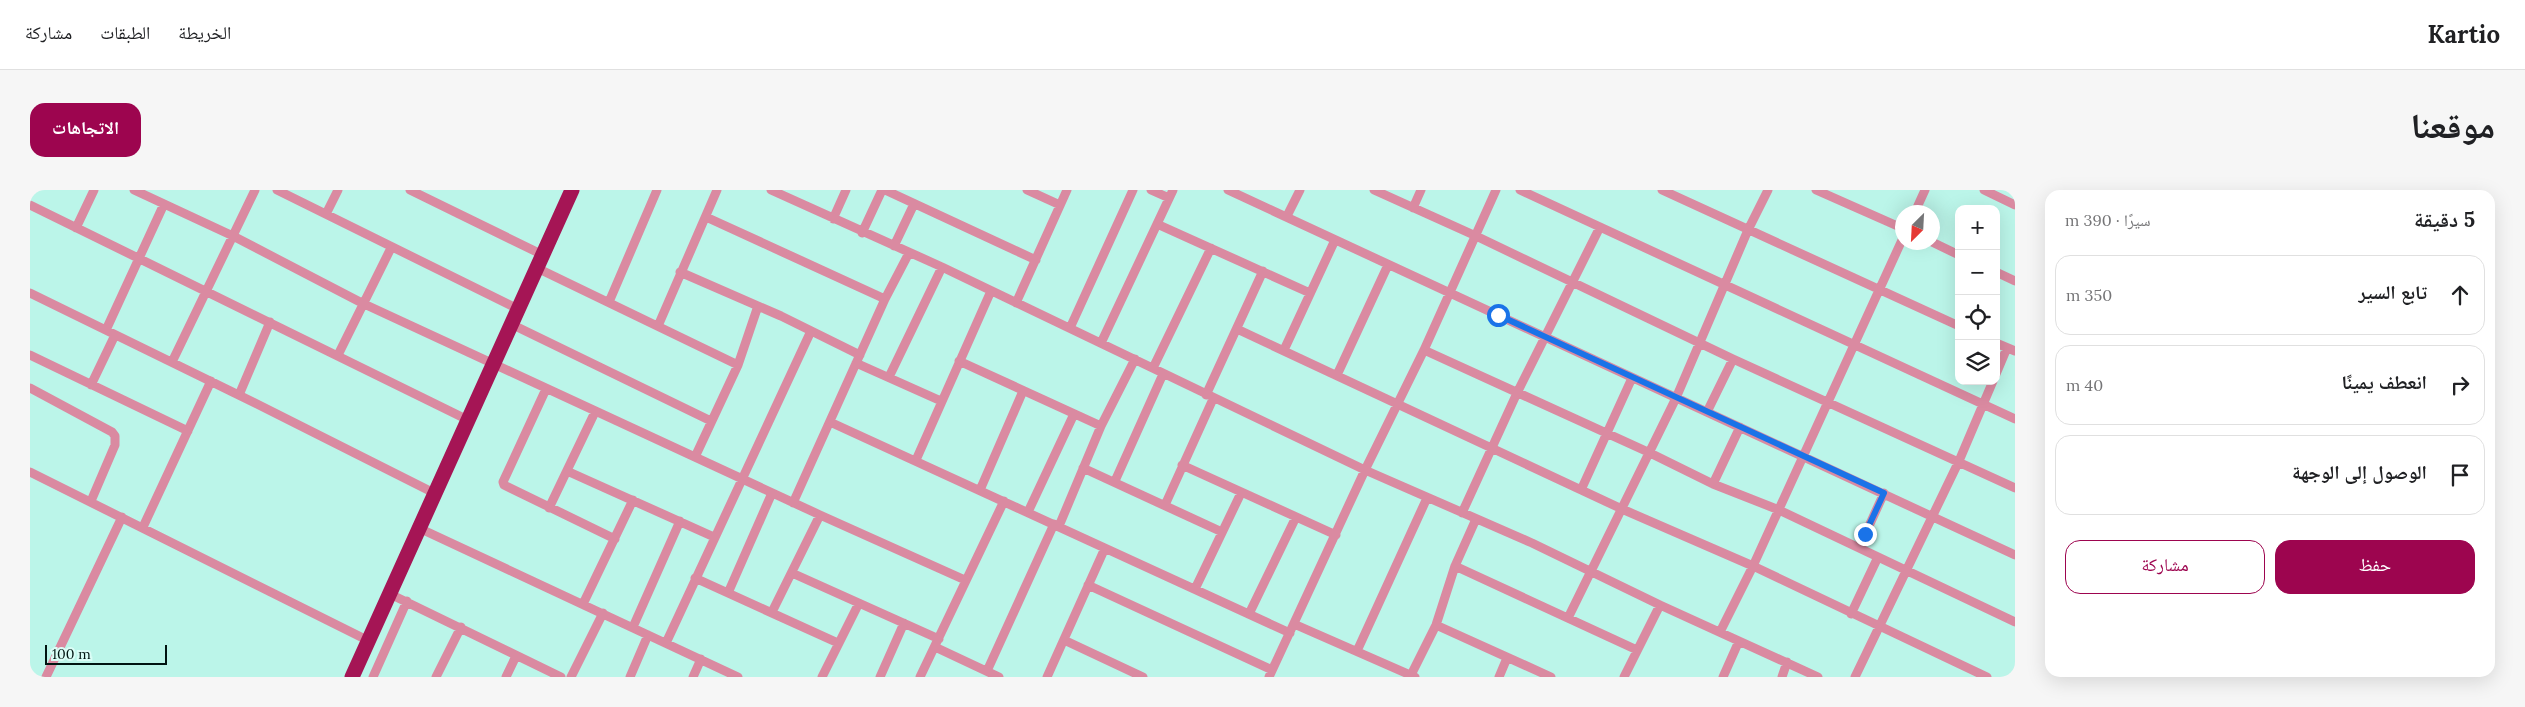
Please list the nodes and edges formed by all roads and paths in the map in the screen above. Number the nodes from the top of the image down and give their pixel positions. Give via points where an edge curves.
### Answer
1 (94, 190) edge
2 (134, 190) edge
3 (255, 190) edge
4 (277, 190) edge
5 (338, 190) edge
6 (657, 190) edge
7 (717, 190) edge
8 (771, 190) edge
9 (846, 190) edge
10 (883, 190) edge
11 (1028, 190) edge
12 (1067, 190) edge
13 (1133, 190) edge
14 (1152, 190) edge
15 (1300, 190) edge
16 (1374, 190) edge
17 (1421, 190) edge
18 (1496, 190) edge
19 (1520, 190) edge
20 (1662, 190) edge
21 (1768, 190) edge
22 (1816, 190) edge
23 (1925, 190) edge
24 (1984, 190) edge
25 (414, 191) edge
26 (568, 191) edge
27 (1234, 191) edge
28 (783, 193) edge
29 (1171, 194) edge
30 (164, 204) junction
31 (914, 204) junction
32 (30, 205) edge
33 (1060, 205) junction
34 (1918, 205) edge
35 (2015, 205) edge
36 (1412, 208) junction
37 (326, 214) junction
38 (1286, 216) junction
39 (706, 217) junction
40 (833, 219) junction
41 (1157, 224) junction
42 (1895, 225) edge
43 (1600, 227) junction
44 (76, 228) junction
45 (1748, 230) junction
46 (862, 233) junction
47 (233, 236) junction
48 (1476, 236) junction
49 (1335, 240) junction
50 (894, 246) junction
51 (1940, 246) edge
52 (391, 248) junction
53 (1211, 248) junction
54 (1897, 250) edge
55 (909, 253) junction
56 (1955, 253) edge
57 (139, 258) junction
58 (1036, 260) junction
59 (540, 262) junction
60 (1388, 265) junction
61 (942, 267) junction
62 (1263, 271) junction
63 (680, 272) junction
64 (2000, 274) edge
65 (2015, 281) edge
66 (1571, 282) junction
67 (1723, 285) junction
68 (206, 290) junction
69 (1879, 290) junction
70 (991, 291) junction
71 (1450, 292) junction
72 (30, 293) edge
73 (1310, 293) junction
74 (885, 299) junction
75 (609, 302) junction
76 (362, 303) junction
77 (1016, 303) junction
78 (758, 306) junction
79 (518, 309) junction
80 (270, 322) junction
81 (511, 324) junction
82 (1955, 324) edge
83 (658, 326) junction
84 (1070, 328) junction
85 (1237, 329) junction
86 (106, 330) junction
87 (811, 331) junction
88 (115, 335) junction
89 (1544, 338) junction
90 (1100, 343) junction
91 (1700, 344) junction
92 (1854, 344) junction
93 (1284, 350) junction
94 (1424, 350) junction
95 (2011, 350) edge
96 (30, 355) edge
97 (338, 355) junction
98 (858, 359) junction
99 (1135, 359) junction
100 (1733, 359) junction
101 (959, 361) junction
102 (172, 362) junction
103 (494, 364) junction
104 (738, 365) junction
105 (1153, 368) junction
106 (2000, 368) edge
107 (1163, 374) junction
108 (1337, 375) junction
109 (889, 377) junction
110 (1632, 378) junction
111 (211, 381) junction
112 (91, 385) junction
113 (1991, 385) edge
114 (30, 388) edge
115 (546, 389) junction
116 (1023, 391) junction
117 (1517, 393) junction
118 (239, 395) junction
119 (1209, 397) junction
120 (1676, 398) junction
121 (941, 401) junction
122 (1828, 401) junction
123 (1984, 403) junction
124 (1397, 406) junction
125 (595, 412) junction
126 (1707, 412) junction
127 (1074, 414) junction
128 (2015, 419) edge
129 (468, 420) junction
130 (711, 421) junction
131 (830, 422) junction
132 (1101, 426) junction
133 (1740, 427) junction
134 (188, 431) junction
135 (1606, 433) junction
136 (1491, 449) junction
137 (1648, 452) junction
138 (1804, 456) junction
139 (695, 457) junction
140 (916, 460) junction
141 (1959, 462) junction
142 (1182, 465) junction
143 (1083, 468) junction
144 (1365, 470) junction
145 (567, 471) junction
146 (30, 472) edge
147 (743, 479) junction
148 (1115, 481) junction
149 (1713, 484) junction
150 (2015, 488) edge
151 (980, 490) junction
152 (1581, 490) junction
153 (772, 493) junction
154 (1241, 493) junction
155 (1884, 493) junction
156 (436, 494) junction
157 (1427, 498) junction
158 (633, 500) junction
159 (91, 501) junction
160 (1004, 501) junction
161 (793, 503) junction
162 (1165, 505) junction
163 (550, 508) junction
164 (1622, 509) junction
165 (1778, 510) junction
166 (1028, 512) junction
167 (1462, 513) junction
168 (1933, 515) junction
169 (820, 516) junction
170 (122, 517) junction
171 (1296, 517) junction
172 (1476, 519) junction
173 (680, 521) junction
174 (1056, 525) junction
175 (143, 527) junction
176 (421, 529) junction
177 (1222, 532) junction
178 (1336, 535) junction
179 (714, 537) junction
180 (615, 539) junction
181 (1105, 548) junction
182 (1859, 548) junction
183 (2015, 555) edge
184 (1878, 557) junction
185 (1455, 566) junction
186 (1753, 566) junction
187 (1592, 570) junction
188 (1906, 570) junction
189 (792, 573) junction
190 (695, 578) junction
191 (966, 580) junction
192 (1088, 585) junction
193 (1194, 589) junction
194 (728, 593) junction
195 (390, 594) junction
196 (407, 602) junction
197 (859, 603) junction
198 (583, 604) junction
199 (1660, 605) junction
200 (772, 612) junction
201 (603, 613) junction
202 (1249, 614) junction
203 (1851, 614) junction
204 (1568, 618) junction
205 (2015, 622) edge
206 (904, 623) junction
207 (1294, 624) junction
208 (1436, 625) junction
209 (461, 627) junction
210 (633, 627) junction
211 (1879, 627) junction
212 (1720, 632) junction
213 (1290, 633) junction
214 (648, 635) junction
215 (1064, 640) junction
216 (369, 641) junction
217 (1739, 641) junction
218 (666, 642) junction
219 (838, 643) junction
220 (937, 643) junction
221 (1637, 650) junction
222 (1357, 651) junction
223 (516, 656) junction
224 (1507, 658) junction
225 (701, 659) junction
226 (1787, 662) junction
227 (987, 671) junction
228 (1271, 673) edge
229 (734, 676) edge
230 (1139, 676) edge
231 (1413, 676) edge
232 (46, 677) edge
233 (352, 677) edge
234 (373, 677) edge
235 (436, 677) edge
236 (506, 677) edge
237 (561, 677) edge
238 (571, 677) edge
239 (630, 677) edge
240 (693, 677) edge
241 (822, 677) edge
242 (880, 677) edge
243 (920, 677) edge
244 (999, 677) edge
245 (1047, 677) edge
246 (1499, 677) edge
247 (1551, 677) edge
248 (1624, 677) edge
249 (1722, 677) edge
250 (1782, 677) edge
251 (1818, 677) edge
252 (1855, 677) edge
253 (1987, 677) edge

1 - 44 street
2 - 30 street
3 - 47 street
4 - 37 street
5 - 37 street
6 - 75 street
7 - 39 street
8 - 28 street
9 - 40 street
10 - 31 street
10 - 46 street
11 - 33 street
12 - 33 street
13 - 84 street
14 - 29 street
15 - 38 street
16 - 36 street
17 - 36 street
18 - 48 street
19 - 43 street
20 - 45 street
21 - 45 street
22 - 42 street
23 - 34 street
24 - 35 street
25 - 59 street
26 - 59 highway
27 - 38 street
28 - 40 street
29 - 41 street
30 - 47 street
30 - 57 street
31 - 50 street
31 - 58 street
32 - 44 street
33 - 58 street
36 - 48 street
37 - 52 street
38 - 49 street
39 - 63 street
39 - 74 street
40 - 46 street
41 - 53 street
41 - 90 street
43 - 66 street
43 - 67 street
44 - 57 street
45 - 67 street
45 - 69 street
46 - 50 street
47 - 68 street
47 - 76 street
48 - 66 street
48 - 71 street
49 - 60 street
49 - 73 street
50 - 55 street
51 - 56 street
52 - 76 street
52 - 79 street
53 - 62 street
53 - 105 street
54 - 69 street
55 - 61 street
55 - 74 street
57 - 68 street
57 - 86 street
58 - 77 street
59 - 75 street
59 - 79 highway
60 - 71 street
60 - 108 street
61 - 70 street
61 - 109 street
62 - 73 street
62 - 85 street
63 - 78 street
63 - 83 street
64 - 65 street
66 - 89 street
66 - 91 street
67 - 91 street
67 - 92 street
68 - 80 street
68 - 102 street
69 - 82 street
69 - 92 street
70 - 77 street
70 - 101 street
71 - 89 street
71 - 94 street
72 - 86 street
73 - 93 street
74 - 98 street
75 - 83 street
76 - 97 street
76 - 103 street
77 - 84 street
78 - 87 street
78 - 104 street
79 - 81 highway
80 - 97 street
80 - 118 street
81 - 103 highway
81 - 130 street
83 - 104 street
84 - 90 street
85 - 93 street
85 - 119 street
86 - 88 street
87 - 98 street
87 - 147 street
88 - 102 street
88 - 112 street
89 - 110 street
89 - 117 street
90 - 99 street
91 - 100 street
91 - 120 street
92 - 122 street
92 - 123 street
93 - 108 street
94 - 117 street
94 - 124 street
95 - 106 street
96 - 112 street
97 - 129 street
98 - 109 street
98 - 131 street
99 - 105 street
99 - 132 street
100 - 122 street
100 - 126 street
101 - 116 street
101 - 121 street
102 - 111 street
103 - 115 street
103 - 129 highway
104 - 130 street
105 - 107 street
107 - 119 street
107 - 148 street
108 - 124 street
109 - 121 street
110 - 120 street
110 - 135 street
111 - 118 street
111 - 134 street
112 - 134 street
113 - 123 street
114 - 159 street via 115,436 115,445
115 - 125 street
115 - 163 street via 504,482 508,489
116 - 127 street
116 - 151 street
117 - 135 street
117 - 136 street
118 - 156 street
119 - 142 street
119 - 144 street
120 - 126 street
120 - 137 street
121 - 140 street
122 - 138 street
122 - 141 street
123 - 128 street
123 - 141 street
124 - 136 street
124 - 144 street
125 - 139 street
125 - 145 street
126 - 133 street
127 - 132 street
127 - 166 street
129 - 156 highway
130 - 139 street
131 - 140 street
131 - 161 street
132 - 143 street
133 - 138 street
133 - 149 street
134 - 175 street
135 - 137 street
135 - 152 street
136 - 152 street
136 - 167 street
137 - 149 street
137 - 164 street
138 - 155 street
138 - 165 street
139 - 147 street
140 - 151 street
141 - 150 street
141 - 168 street
142 - 154 street
142 - 162 street
143 - 148 street
143 - 174 street
144 - 157 street
144 - 178 street
145 - 158 street
145 - 163 street
146 - 159 street
147 - 153 street
147 - 179 street
148 - 162 street
149 - 165 street
151 - 160 street
152 - 164 street
153 - 161 street
153 - 194 street
154 - 171 street
154 - 177 street
155 - 168 street
155 - 182 street
156 - 176 highway
157 - 167 street
157 - 222 street
158 - 173 street
158 - 180 street
159 - 170 street
160 - 166 street
160 - 191 street
161 - 169 street
162 - 177 street
163 - 180 street
164 - 186 street
164 - 187 street
165 - 182 street
165 - 186 street
166 - 174 street
167 - 172 street
168 - 183 street
168 - 188 street
169 - 189 street
169 - 191 street
170 - 175 street
170 - 232 street
171 - 178 street
171 - 202 street
172 - 185 street
172 - 187 street
173 - 179 street
173 - 210 street
174 - 181 street
174 - 227 street
175 - 216 street
176 - 195 highway
176 - 198 street
177 - 193 street
178 - 207 street
179 - 190 street
180 - 198 street
181 - 192 street
181 - 193 street
182 - 184 street
184 - 188 street
184 - 203 street
185 - 204 street
185 - 208 street
186 - 203 street
186 - 212 street
187 - 199 street
187 - 204 street
188 - 205 street
188 - 211 street
189 - 197 street
189 - 200 street
190 - 194 street
190 - 218 street
191 - 220 street
192 - 215 street
192 - 228 street
193 - 202 street
194 - 200 street
195 - 196 street
195 - 216 highway
196 - 209 street
196 - 234 street
197 - 206 street
197 - 219 street
198 - 201 street
199 - 212 street
199 - 221 street
200 - 219 street
201 - 210 street
201 - 238 street
202 - 213 street
203 - 211 street
204 - 221 street
206 - 220 street
206 - 242 street
207 - 213 street
207 - 222 street
208 - 224 street
208 - 231 street
209 - 223 street
209 - 235 street
210 - 214 street
211 - 252 street
211 - 253 street
212 - 217 street
213 - 228 street
214 - 218 street
214 - 239 street
215 - 230 street
215 - 245 street
216 - 233 highway
217 - 226 street
217 - 249 street
218 - 225 street
219 - 241 street
220 - 227 street
220 - 243 street
221 - 248 street
222 - 231 street
223 - 236 street
223 - 237 street
224 - 246 street
224 - 247 street
225 - 229 street
225 - 240 street
226 - 250 street
226 - 251 street
227 - 244 street

